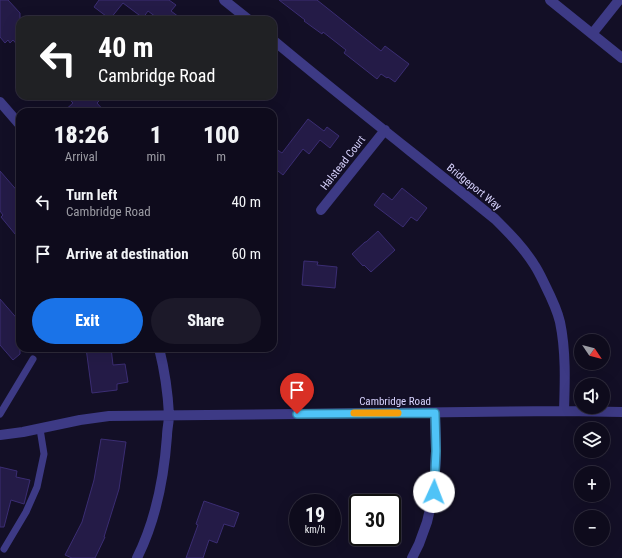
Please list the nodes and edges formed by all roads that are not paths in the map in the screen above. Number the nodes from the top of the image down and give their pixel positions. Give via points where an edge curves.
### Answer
1 (224, 0) edge
2 (550, 0) edge
3 (619, 0) edge
4 (244, 16) edge
5 (592, 34) junction
6 (277, 43) edge
7 (622, 58) edge
8 (0, 102) edge
9 (16, 120) edge
10 (385, 130) junction
11 (321, 210) dead end
12 (160, 352) edge
13 (33, 359) dead end
14 (564, 411) junction
15 (622, 412) edge
16 (435, 413) junction
17 (0, 414) edge
18 (169, 415) junction
19 (40, 429) junction
20 (0, 435) edge
21 (4, 549) dead end
22 (137, 558) edge
23 (412, 558) edge

1 - 4 street
2 - 5 street
3 - 5 street
5 - 7 street
6 - 10 street, Bridgeport Way
8 - 9 street
10 - 11 street, Halstead Court
10 - 14 street, Bridgeport Way via 495,219 510,233 535,266 560,321 565,362
12 - 18 street
13 - 17 lane
14 - 15 street, Cambridge Road
14 - 16 street, Cambridge Road
16 - 18 street, Cambridge Road
16 - 23 street via 434,492 427,522
18 - 19 street, Cambridge Road via 109,416
18 - 22 street via 160,493
19 - 20 street, Cambridge Road
19 - 21 lane via 44,454 37,488

